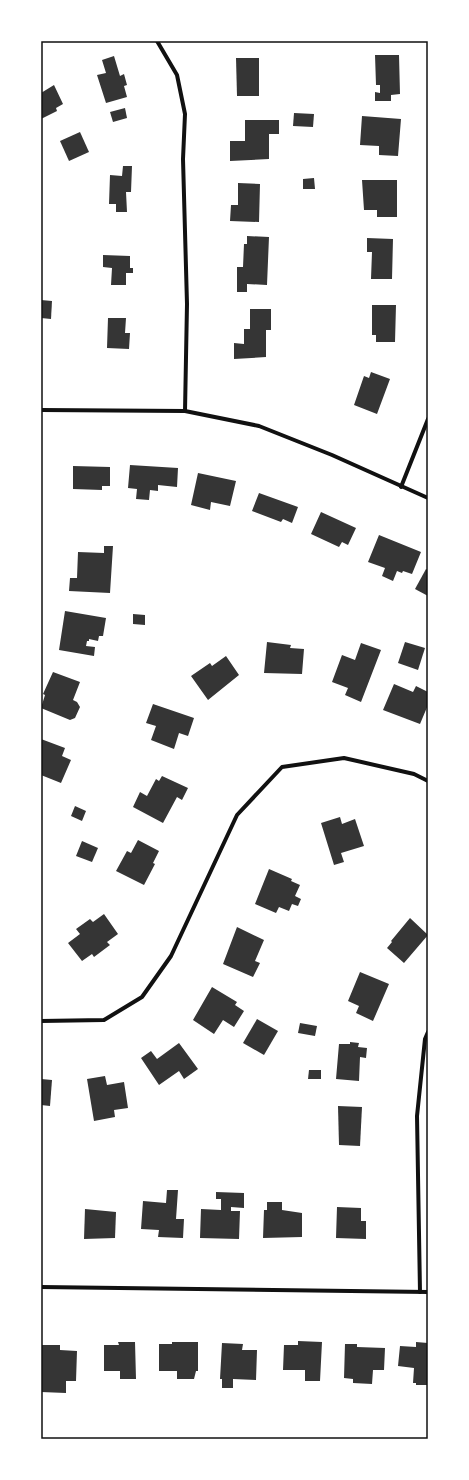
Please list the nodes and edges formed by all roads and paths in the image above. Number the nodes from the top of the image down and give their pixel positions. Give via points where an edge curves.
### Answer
1 (157, 41) edge
2 (41, 410) edge
3 (185, 411) junction
4 (428, 419) edge
5 (401, 487) junction
6 (428, 498) edge
7 (428, 781) edge
8 (41, 1021) edge
9 (428, 1032) edge
10 (41, 1287) edge
11 (420, 1292) junction
12 (428, 1292) edge

1 - 3 street via 177,75 185,114
2 - 3 street
3 - 5 street via 259,426
4 - 5 street
5 - 6 street
7 - 8 street via 414,774 344,758 282,767 236,815 171,956 142,997 104,1020
9 - 11 street via 425,1039 417,1116
10 - 11 street
11 - 12 street

